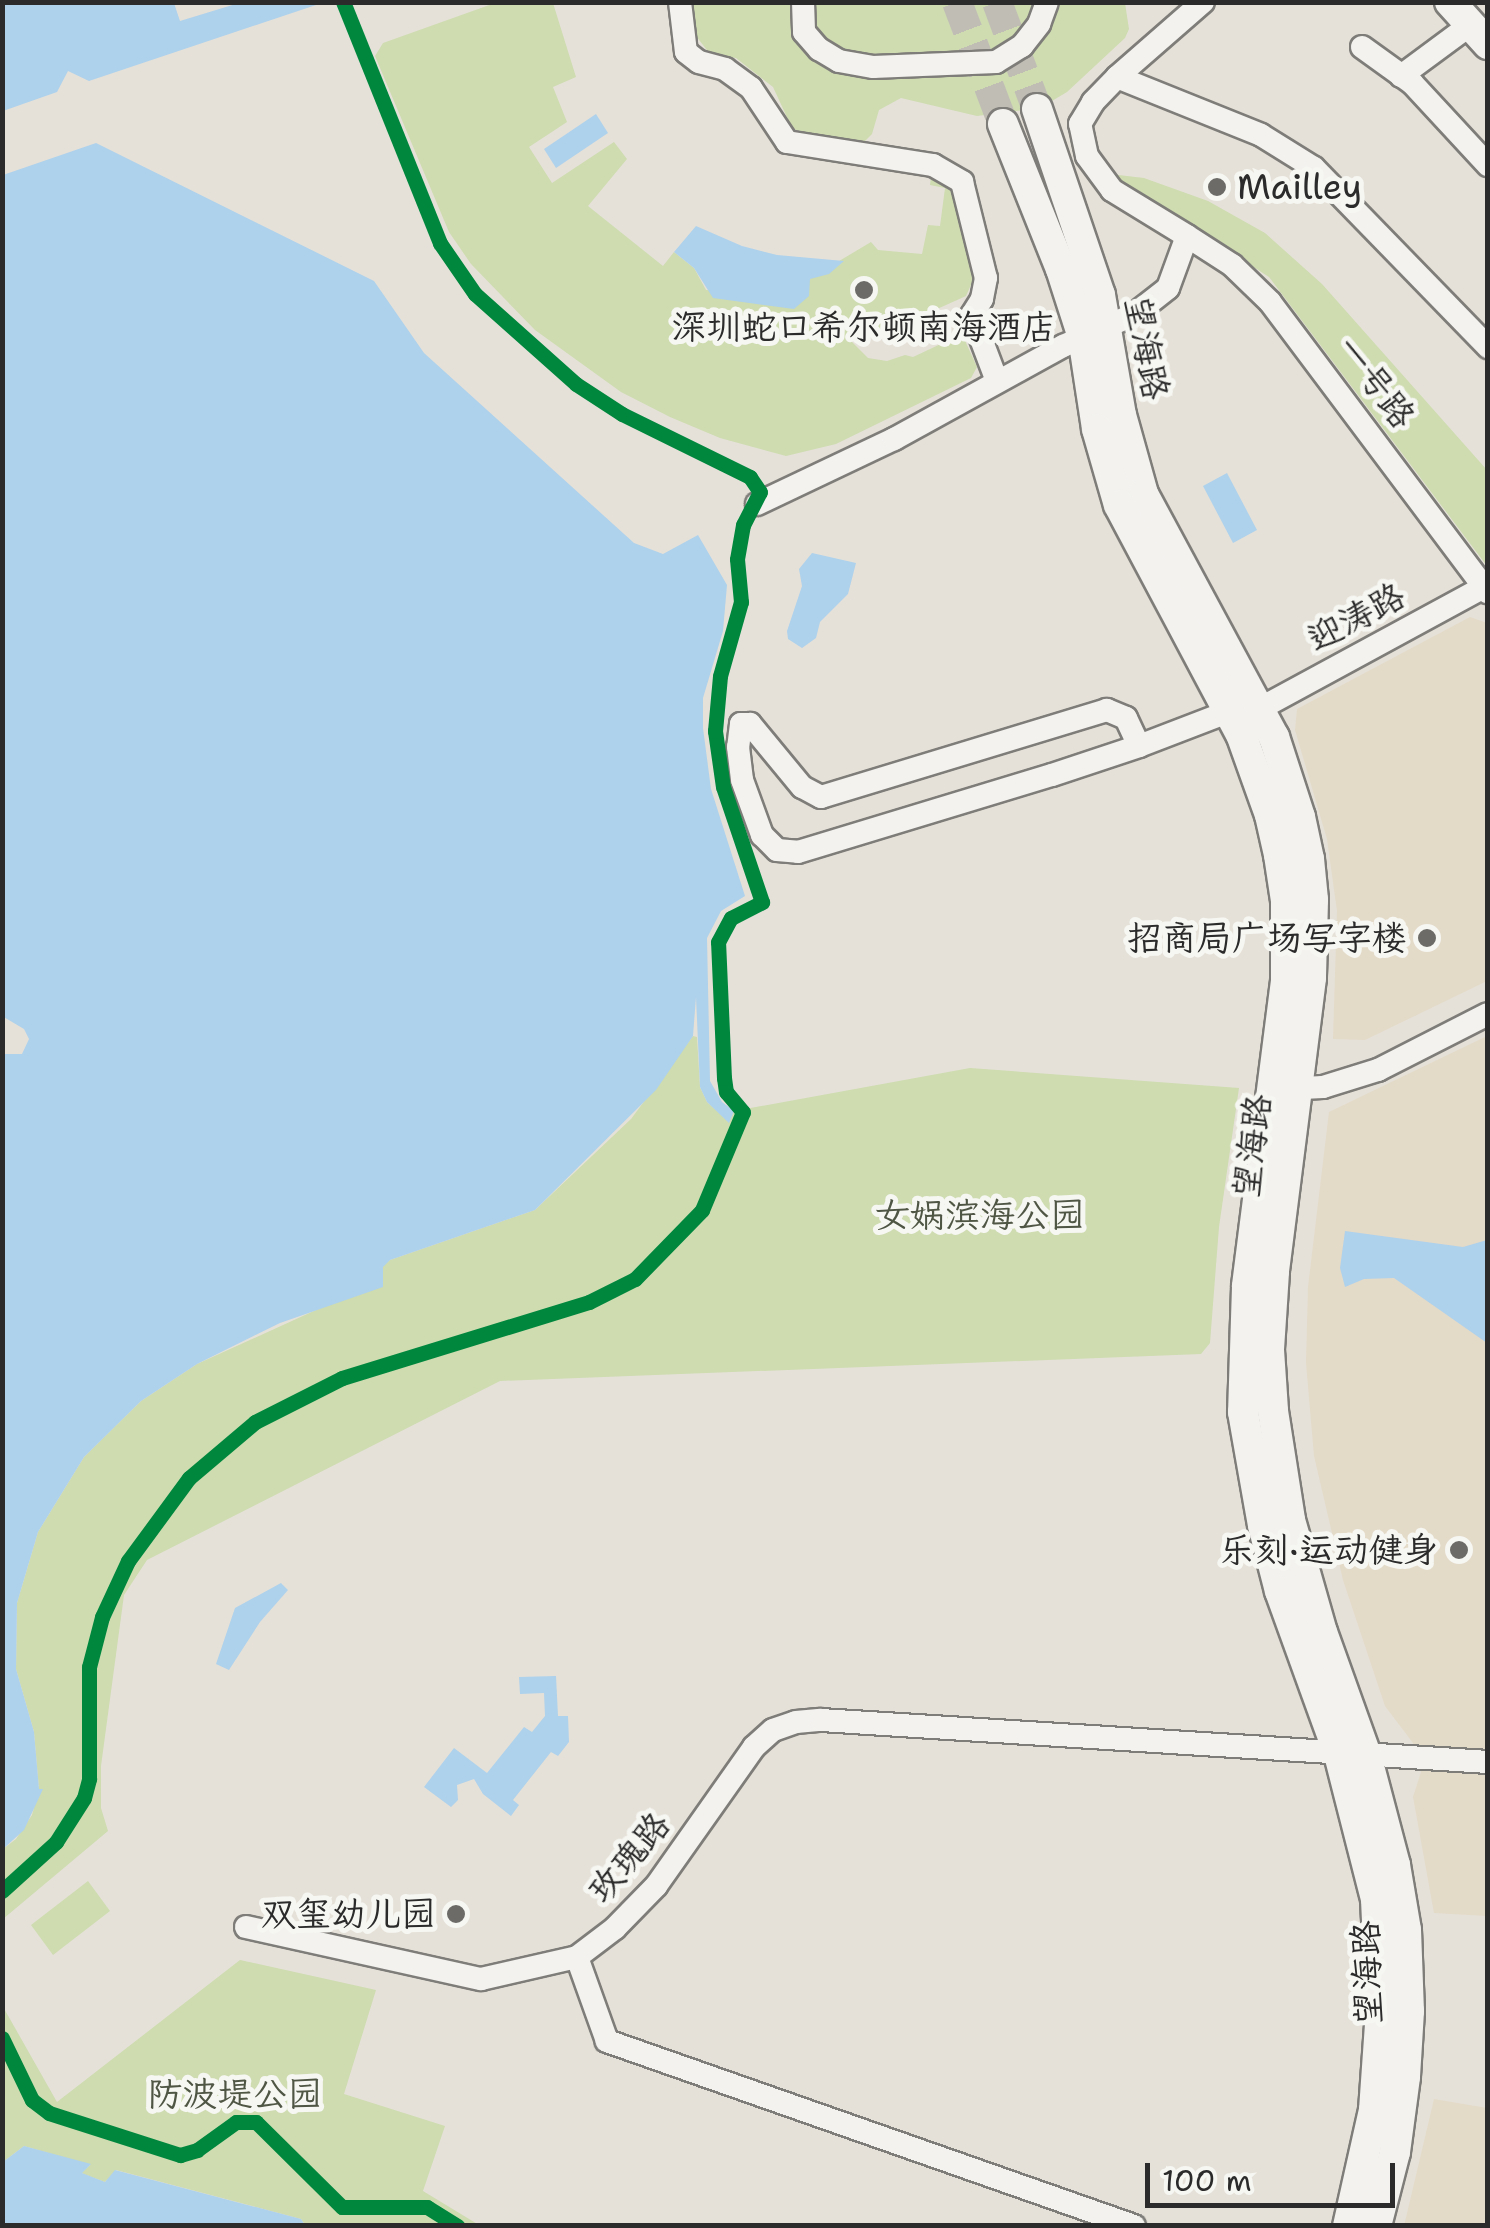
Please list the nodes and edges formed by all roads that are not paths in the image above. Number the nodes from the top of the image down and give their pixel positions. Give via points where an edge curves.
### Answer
1 (680, 2) edge
2 (802, 2) edge
3 (1047, 2) edge
4 (1203, 2) edge
5 (1474, 18) edge
6 (1362, 47) dead end
7 (1402, 76) junction
8 (1118, 77) junction
9 (1037, 109) tunnel mouth
10 (1002, 124) tunnel mouth
11 (1488, 165) edge
12 (1187, 236) junction
13 (1094, 332) junction
14 (1488, 347) edge
15 (997, 382) junction
16 (757, 504) dead end
17 (1486, 590) edge
18 (1261, 708) junction
19 (1230, 711) junction
20 (1140, 746) junction
21 (1488, 1014) edge
22 (1286, 1089) junction
23 (1352, 1754) junction
24 (1488, 1762) edge
25 (246, 1927) dead end
26 (577, 1957) junction
27 (1134, 2226) edge
28 (1348, 2226) edge
29 (1376, 2226) edge

1 - 15 street via 686,52 751,88 787,142 933,165 962,182 986,278 972,315
2 - 3 street via 804,32 818,49 872,67 996,62 1022,46
4 - 8 street, 一号路
5 - 7 street
6 - 7 street
7 - 11 street
8 - 12 street, 一号路 via 1084,114 1080,137 1087,156 1112,190
8 - 14 street via 1261,134 1314,168
9 - 13 main road, 望海路 via 1084,242
10 - 13 main road, 望海路
12 - 13 street via 1168,288 1147,307
12 - 17 street, 一号路 via 1232,265 1270,302
13 - 15 street
13 - 18 main road, 望海路 via 1143,494
13 - 19 main road, 望海路 via 1096,429 1119,506
15 - 16 street via 894,440
17 - 18 street, 迎涛路
18 - 22 main road, 望海路 via 1300,817 1313,900 1311,978
19 - 20 street
19 - 22 main road, 望海路 via 1270,814 1286,901
20 - 20 street via 787,852 762,835 738,747 740,724 750,724 802,787 821,797 1107,710 1126,718
21 - 22 street via 1378,1070
22 - 23 main road, 望海路 via 1256,1349 1290,1520
23 - 24 street, 玫瑰路
23 - 26 street, 玫瑰路 via 796,1722 762,1738 648,1895
23 - 28 main road, 望海路 via 1381,1964 1374,2110
23 - 29 main road, 望海路 via 1395,1864 1409,1959 1400,2115
25 - 26 street via 482,1979
26 - 27 street via 607,2041

